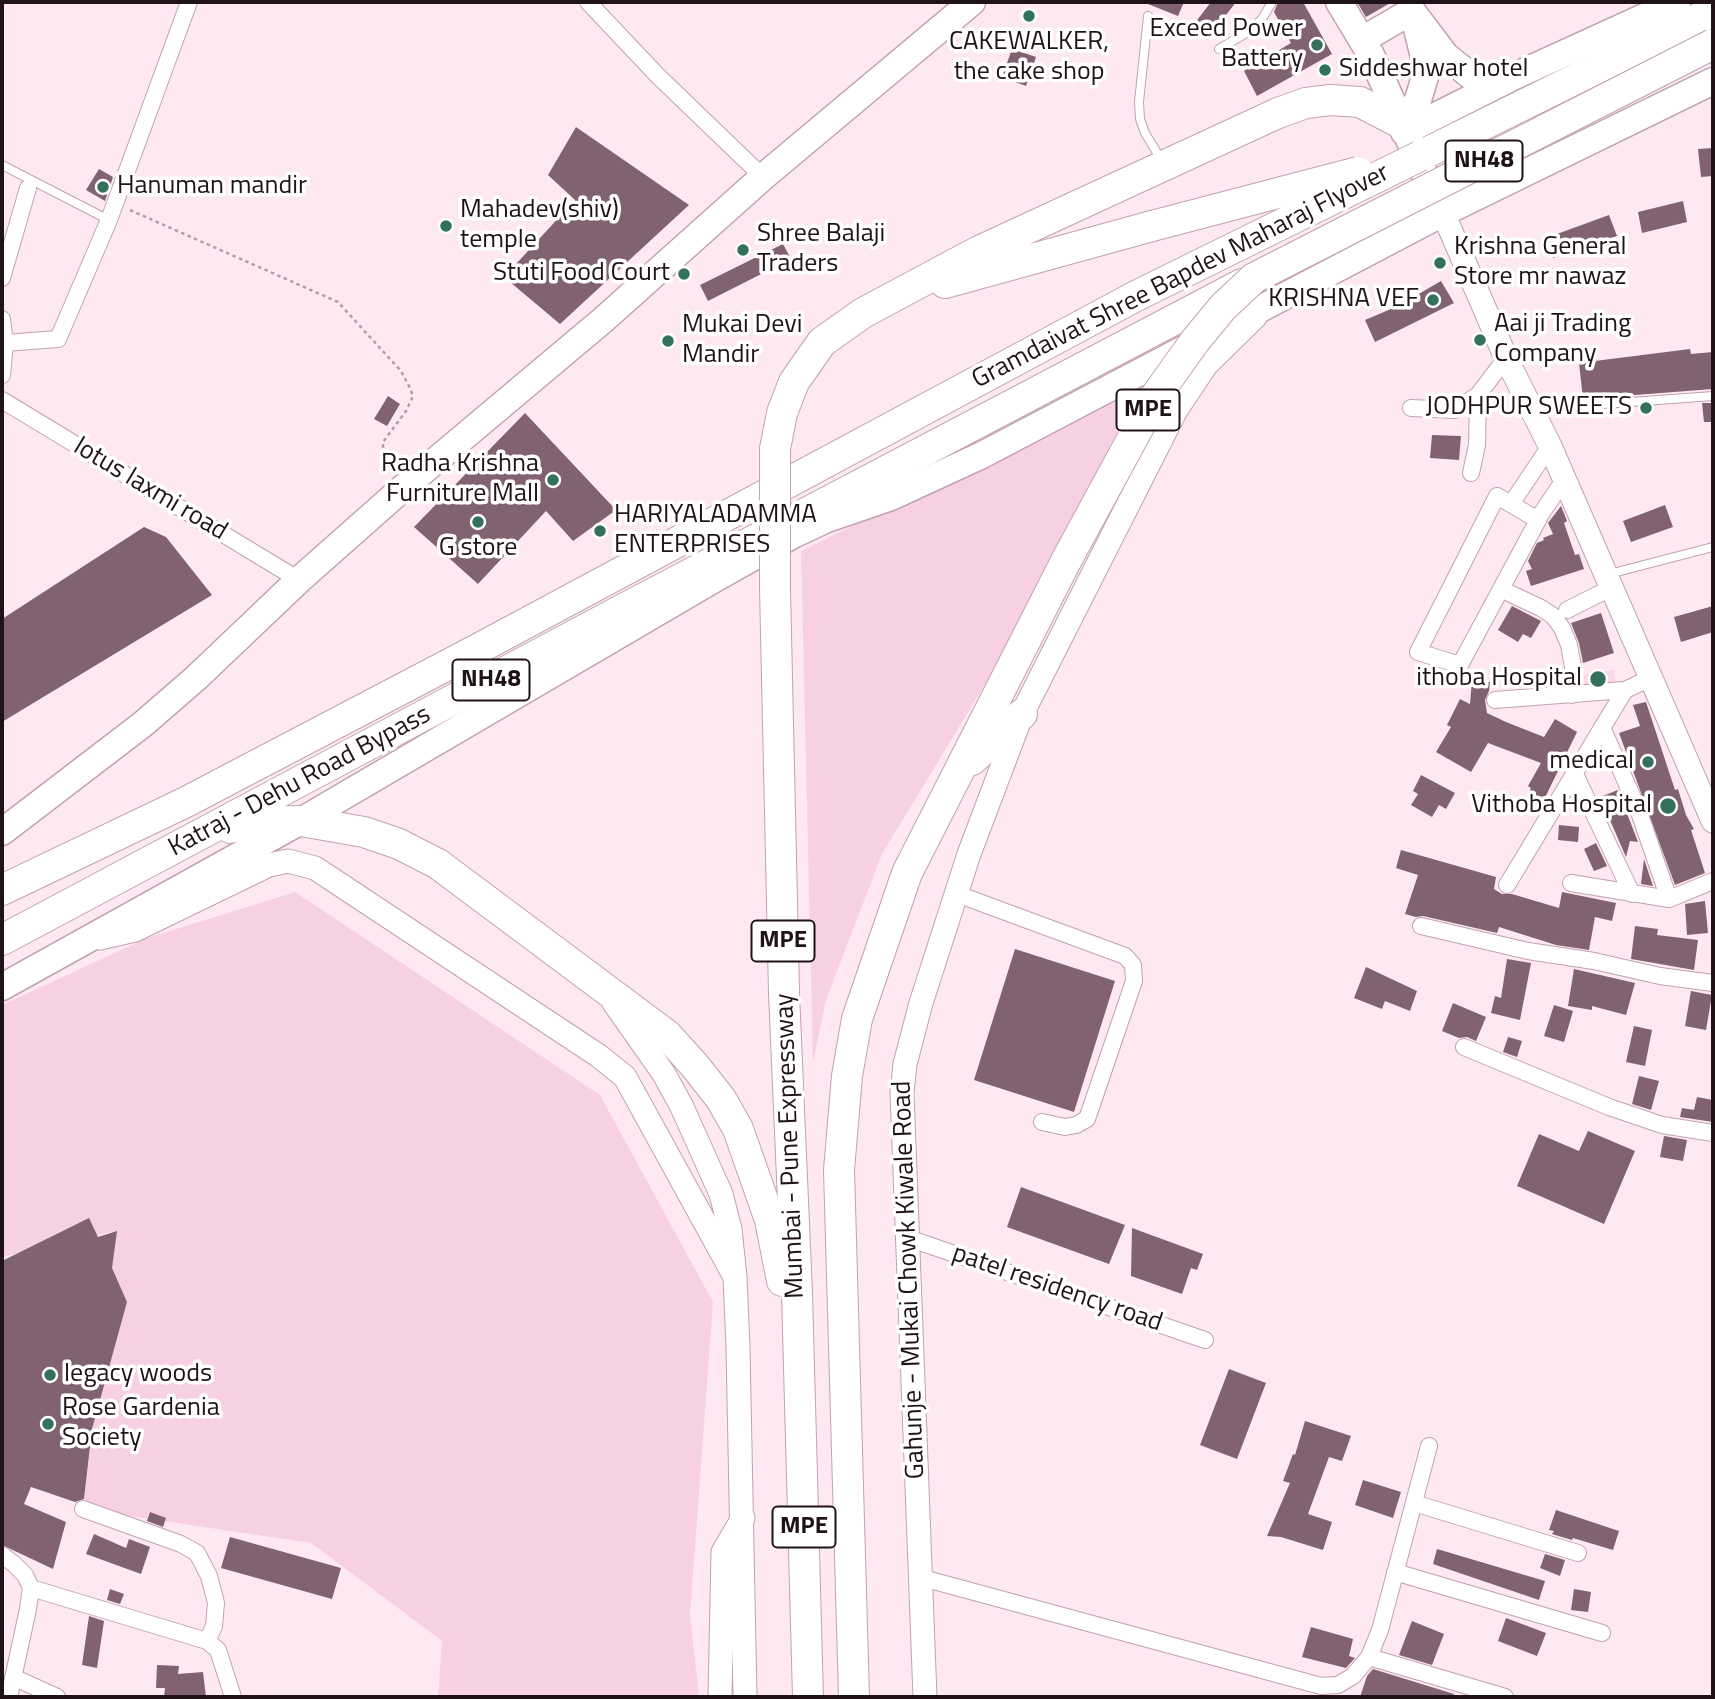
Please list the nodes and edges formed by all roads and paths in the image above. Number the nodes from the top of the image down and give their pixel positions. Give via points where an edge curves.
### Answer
1 (189, 2) edge
2 (589, 2) edge
3 (972, 2) edge
4 (1272, 2) edge
5 (1339, 2) edge
6 (1677, 2) edge
7 (1411, 6) edge
8 (1713, 10) edge
9 (1148, 16) dead end
10 (1362, 40) junction
11 (1713, 44) edge
12 (1219, 48) dead end
13 (1713, 80) edge
14 (1500, 83) junction
15 (1409, 137) junction
16 (2, 164) edge
17 (1165, 167) junction
18 (762, 177) junction
19 (28, 188) dead end
20 (115, 204) junction
21 (1443, 214) junction
22 (109, 220) junction
23 (2, 278) edge
24 (1254, 278) junction
25 (882, 304) junction
26 (1262, 310) junction
27 (2, 319) edge
28 (5, 342) junction
29 (1506, 358) junction
30 (2, 375) edge
31 (1478, 395) junction
32 (1713, 396) edge
33 (2, 400) edge
34 (1410, 408) dead end
35 (1532, 410) junction
36 (1550, 446) junction
37 (1471, 473) dead end
38 (1564, 480) junction
39 (403, 488) junction
40 (1511, 503) junction
41 (1538, 520) junction
42 (786, 531) junction
43 (1713, 548) edge
44 (655, 554) joint
45 (299, 580) junction
46 (1609, 581) junction
47 (1509, 593) dead end
48 (1567, 610) dead end
49 (1651, 678) junction
50 (1625, 690) junction
51 (1572, 695) junction
52 (1495, 700) dead end
53 (1022, 714) junction
54 (1602, 727) junction
55 (1574, 772) junction
56 (956, 775) junction
57 (301, 821) junction
58 (1713, 821) edge
59 (2, 832) edge
60 (199, 835) junction
61 (1713, 881) edge
62 (1571, 883) dead end
63 (1507, 885) dead end
64 (2, 890) edge
65 (957, 894) junction
66 (1632, 894) junction
67 (1669, 899) junction
68 (1421, 926) dead end
69 (2, 940) edge
70 (83, 942) junction
71 (1713, 983) edge
72 (2, 987) edge
73 (604, 988) junction
74 (1464, 1047) dead end
75 (1042, 1122) dead end
76 (1713, 1133) edge
77 (908, 1238) junction
78 (736, 1277) junction
79 (1205, 1340) dead end
80 (798, 1357) junction
81 (1429, 1446) dead end
82 (1414, 1503) junction
83 (82, 1509) dead end
84 (743, 1518) junction
85 (1578, 1553) dead end
86 (2, 1555) edge
87 (1395, 1572) junction
88 (919, 1577) junction
89 (31, 1588) junction
90 (1602, 1633) dead end
91 (207, 1641) junction
92 (1369, 1657) junction
93 (13, 1677) junction
94 (9, 1697) edge
95 (57, 1697) edge
96 (233, 1697) edge
97 (720, 1697) edge
98 (745, 1697) edge
99 (808, 1697) edge
100 (854, 1697) edge
101 (925, 1697) edge
102 (1505, 1697) edge

1 - 20 street
2 - 18 street
3 - 18 main road
4 - 12 lane via 1248,32
5 - 10 main road
6 - 14 main road
7 - 10 main road
7 - 14 main road via 1446,56 1471,76
7 - 15 main road via 1427,70
8 - 15 highway, Gramdaivat Shree Bapdev Maharaj Flyover / NH48
9 - 17 lane via 1140,119
10 - 15 main road
11 - 24 highway, Gramdaivat Shree Bapdev Maharaj Flyover / NH48, bridge
13 - 21 main road
14 - 15 main road
15 - 17 highway via 1360,102 1330,100 1278,113
15 - 21 main road
15 - 25 highway, MPE, bridge via 1152,226 949,281
15 - 44 highway, Gramdaivat Shree Bapdev Maharaj Flyover / NH48, bridge via 1136,296
16 - 22 lane
17 - 25 highway via 979,251
18 - 39 main road via 603,320
19 - 23 street
20 - 22 street
20 - 39 path via 338,302 401,371 413,396 383,442 383,454
21 - 26 main road
21 - 29 street
22 - 28 street via 58,339
24 - 42 highway, Gramdaivat Shree Bapdev Maharaj Flyover / NH48, bridge
24 - 56 highway, MPE, bridge via 1223,307 1155,397
25 - 80 highway, Mumbai - Pune Expressway / MPE, bridge via 841,327 811,355 793,382 775,449 784,992
26 - 42 main road via 982,455 891,497
26 - 53 street, Gahunje - Mukai Chowk Kiwale Road via 1206,365 1176,410
27 - 28 street
28 - 30 street
29 - 31 street
29 - 35 street
31 - 34 street via 1455,410
31 - 37 street
32 - 35 lane
33 - 45 street, lotus laxmi road
35 - 36 street
36 - 38 street
36 - 40 street
38 - 41 street
38 - 46 street
39 - 45 main road
40 - 41 street
40 - 41 street via 1497,496 1418,652 1460,665
42 - 57 main road via 704,585
42 - 60 highway, Katraj - Dehu Road Bypass / NH48
43 - 46 lane
44 - 64 highway, Katraj - Dehu Road Bypass / NH48 via 208,790
45 - 59 main road via 143,724
46 - 48 street
46 - 49 street
47 - 51 street via 1541,608 1562,628 1573,667
49 - 50 street
49 - 58 street
50 - 51 street
50 - 54 street
51 - 52 street
53 - 56 highway
53 - 65 street, Gahunje - Mukai Chowk Kiwale Road
54 - 55 street
54 - 67 street via 1639,812
55 - 63 street
55 - 66 street
56 - 100 highway, Mumbai - Pune Expressway / MPE via 895,906 857,1019 847,1076 839,1170
57 - 60 highway via 256,822
57 - 70 main road
57 - 73 highway via 376,836 438,864
60 - 69 highway, Katraj - Dehu Road Bypass / NH48
61 - 67 street
62 - 66 street
65 - 75 street via 1125,956 1133,965 1134,981 1087,1119 1065,1126
65 - 77 street, Gahunje - Mukai Chowk Kiwale Road via 902,1080
66 - 67 street
68 - 71 street via 1528,951
70 - 72 main road
70 - 78 street via 135,930 269,865 288,861 315,868 599,1055 625,1077
73 - 78 street via 664,1074 708,1162 730,1229
73 - 80 highway via 667,1035 721,1099 738,1129 770,1220
74 - 76 street via 1630,1114 1662,1125
77 - 79 street, patel residency road
77 - 88 street, Gahunje - Mukai Chowk Kiwale Road
78 - 84 street
80 - 99 highway, Mumbai - Pune Expressway / MPE
81 - 82 street
82 - 85 street
82 - 87 street
83 - 91 street via 197,1553 216,1603
84 - 97 street via 723,1552
84 - 98 street
86 - 89 street via 25,1575
87 - 90 street
87 - 92 street
88 - 92 street via 1321,1686 1338,1685 1353,1676
88 - 101 street, Gahunje - Mukai Chowk Kiwale Road
89 - 91 street
89 - 93 street
91 - 96 street via 218,1650
92 - 102 street
93 - 94 street
93 - 95 street

